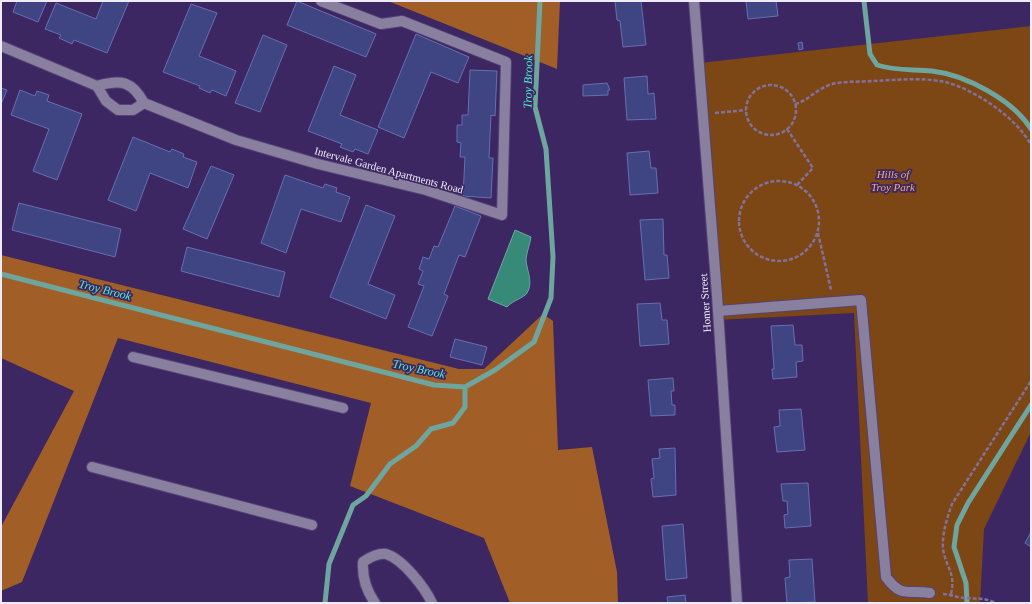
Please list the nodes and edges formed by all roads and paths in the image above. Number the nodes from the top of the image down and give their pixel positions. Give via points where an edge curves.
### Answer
1 (322, 1) edge
2 (694, 1) edge
3 (1, 46) edge
4 (97, 86) junction
5 (144, 103) junction
6 (795, 104) junction
7 (746, 110) junction
8 (703, 114) junction
9 (787, 129) junction
10 (1031, 146) edge
11 (797, 185) junction
12 (818, 232) junction
13 (833, 303) junction
14 (718, 312) junction
15 (133, 357) dead end
16 (1031, 381) edge
17 (343, 408) dead end
18 (92, 467) dead end
19 (312, 525) dead end
20 (930, 593) dead end
21 (951, 594) dead end
22 (957, 597) dead end
23 (911, 598) edge
24 (375, 603) edge
25 (432, 603) edge
26 (737, 603) edge
27 (996, 603) edge

1 - 5 street, Intervale Garden Apartments Road via 381,24 402,21 506,62 502,214 426,190 318,164 236,140
2 - 8 street, Homer Street
3 - 4 street
4 - 5 street via 110,82 127,83 138,92
4 - 5 street via 106,101 118,110 133,110
6 - 7 path via 793,98 781,87 765,86 751,95
6 - 9 path via 796,114
6 - 10 path via 819,88 834,84 913,80 944,82 966,90 997,108 1016,125
7 - 8 path
7 - 9 path via 750,122 758,131 774,134
8 - 14 street, Homer Street
9 - 11 path via 812,168
11 - 12 path via 810,196 817,207
11 - 12 path via 777,181 765,184 745,200 740,213 740,227 744,240 752,251 764,258 790,260 803,254
12 - 13 path
13 - 14 street
13 - 23 street via 861,300 886,577 893,587
14 - 26 street, Homer Street
15 - 17 street
16 - 21 path via 948,514 943,538 944,550 953,576
18 - 19 street
20 - 23 street
22 - 27 path via 985,598
24 - 25 street via 362,577 363,562 372,556 386,554 403,564

